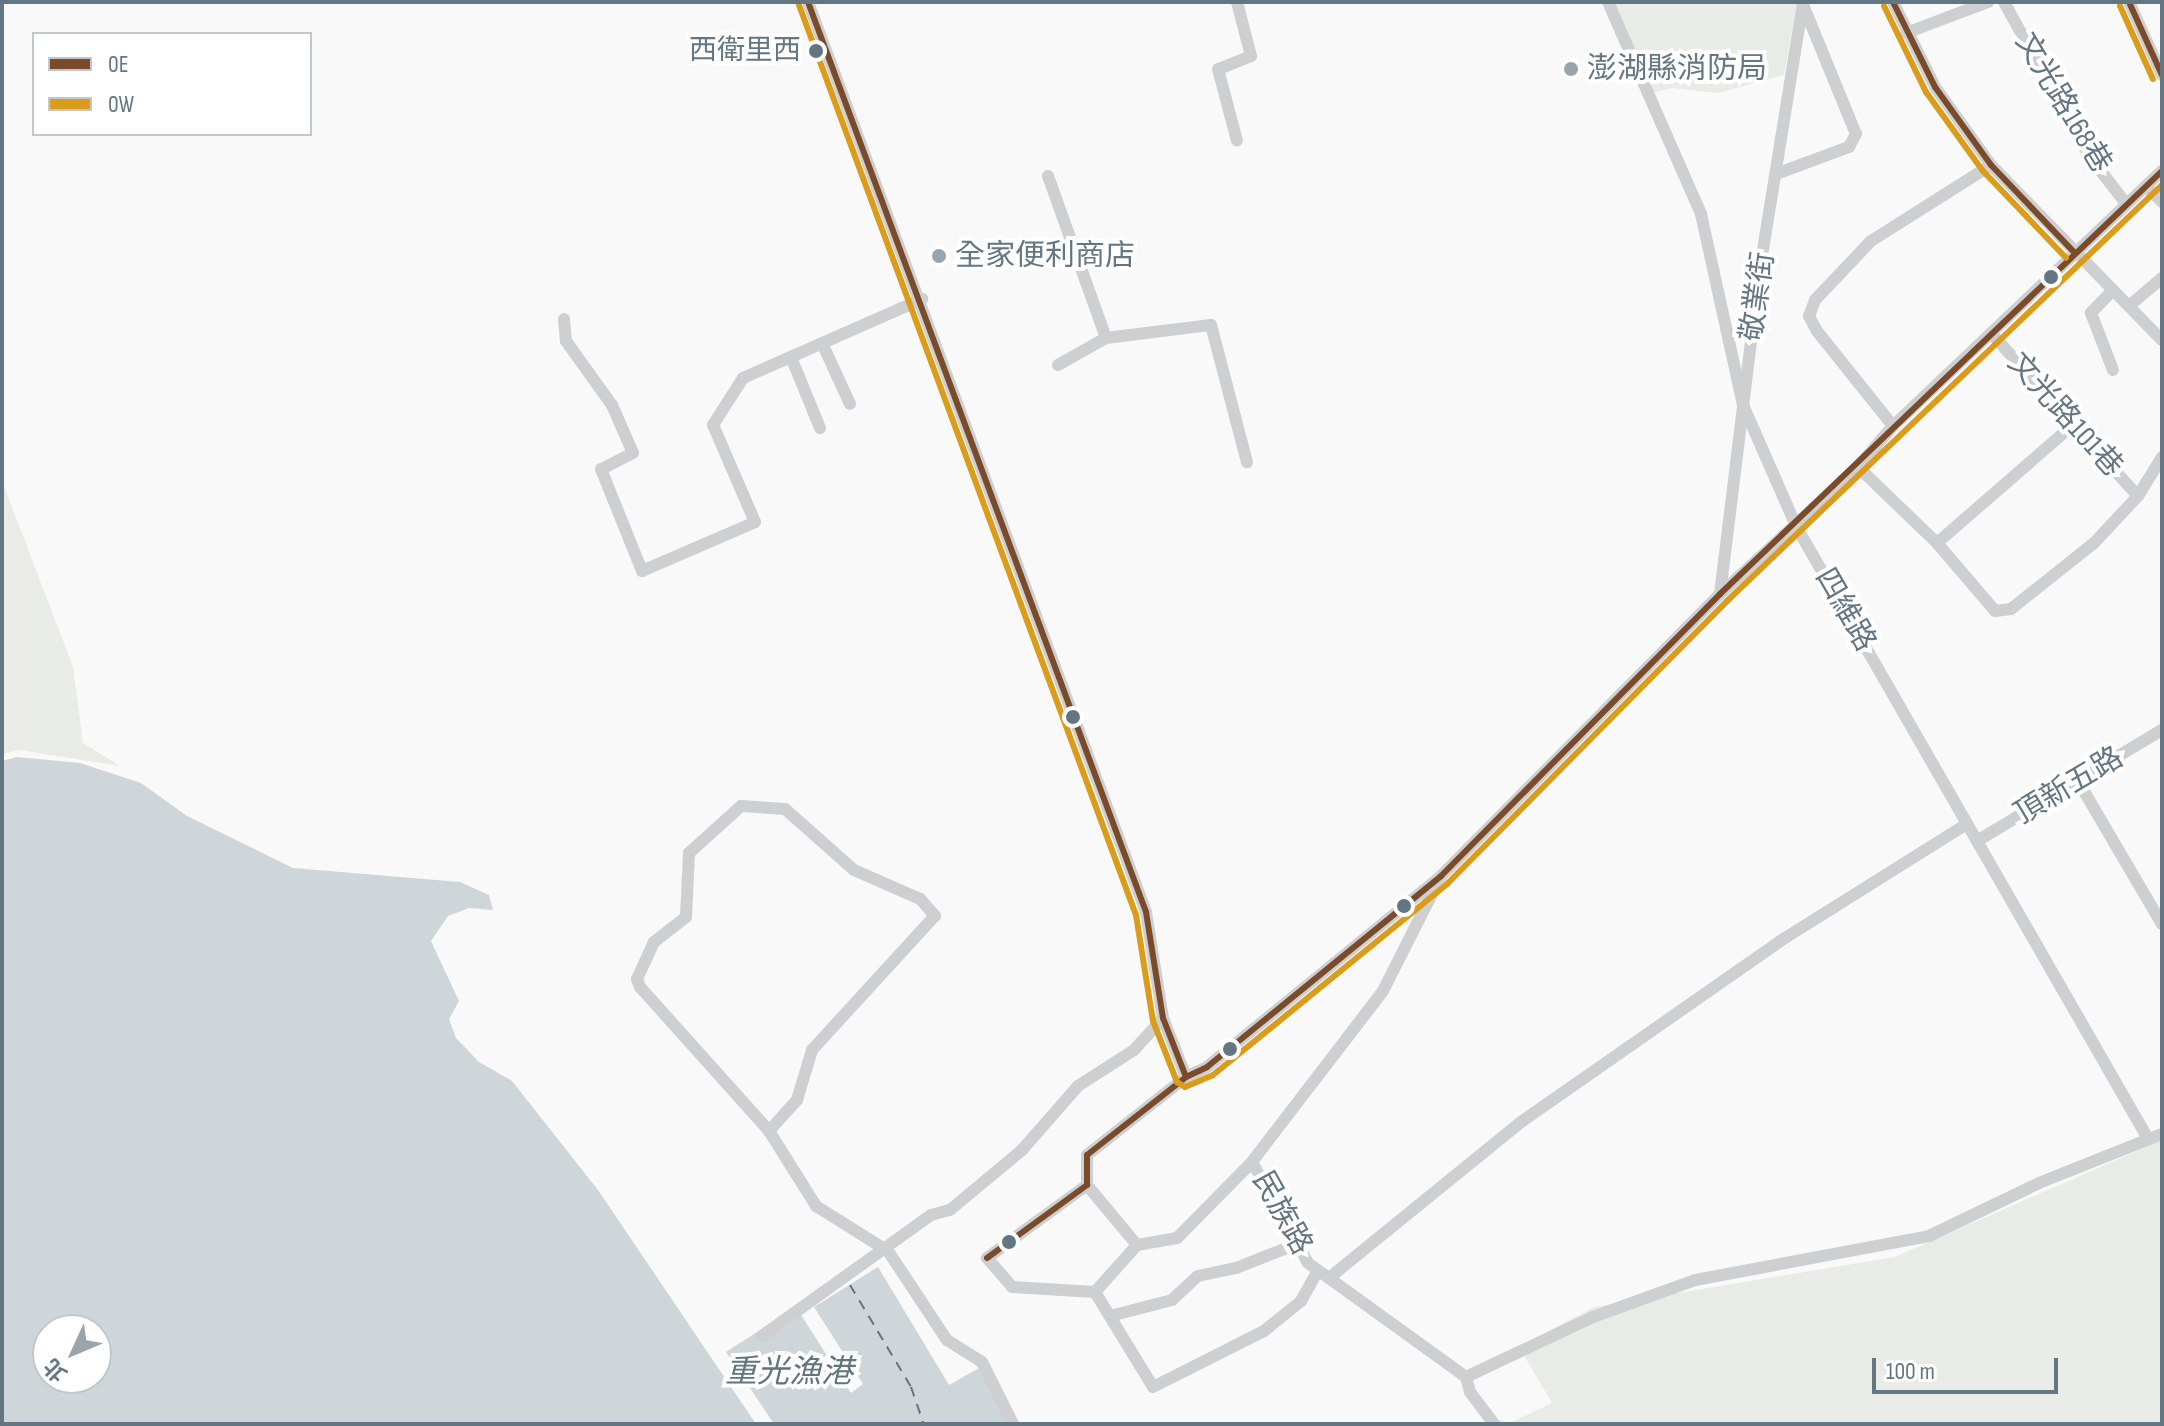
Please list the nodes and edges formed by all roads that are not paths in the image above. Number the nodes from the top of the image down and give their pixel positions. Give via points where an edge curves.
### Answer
1 (808, 2) edge
2 (1237, 2) edge
3 (1608, 2) edge
4 (1893, 2) edge
5 (1988, 2) edge
6 (2004, 2) edge
7 (2129, 2) edge
8 (1803, 3) edge
9 (1906, 33) junction
10 (2162, 75) edge
11 (1237, 141) dead end
12 (1991, 165) junction
13 (2162, 171) edge
14 (1776, 174) junction
15 (1048, 176) dead end
16 (2146, 186) junction
17 (2124, 201) junction
18 (2162, 202) edge
19 (2073, 251) junction
20 (2162, 278) edge
21 (2113, 290) junction
22 (922, 299) junction
23 (2129, 306) junction
24 (564, 319) dead end
25 (1991, 333) junction
26 (1106, 338) junction
27 (2162, 340) edge
28 (822, 343) junction
29 (791, 357) junction
30 (1058, 365) dead end
31 (2113, 370) dead end
32 (850, 404) dead end
33 (1743, 405) junction
34 (2074, 424) junction
35 (1893, 426) junction
36 (820, 428) dead end
37 (2162, 457) edge
38 (1247, 462) dead end
39 (1858, 467) junction
40 (2138, 496) junction
41 (1796, 526) junction
42 (1937, 543) junction
43 (1720, 594) junction
44 (2162, 730) edge
45 (2078, 781) junction
46 (1967, 824) junction
47 (1977, 841) junction
48 (1441, 876) junction
49 (2162, 923) edge
50 (1163, 1018) junction
51 (1186, 1077) junction
52 (769, 1131) junction
53 (2162, 1134) edge
54 (2147, 1137) junction
55 (1252, 1162) junction
56 (1087, 1185) junction
57 (1297, 1244) junction
58 (1137, 1245) junction
59 (888, 1251) junction
60 (1323, 1274) junction
61 (1095, 1292) junction
62 (1110, 1316) junction
63 (762, 1336) dead end
64 (1466, 1377) junction
65 (1013, 1424) edge
66 (1494, 1424) edge

1 - 22 street
2 - 11 street via 1251,56 1218,69
3 - 33 street, 四維路 via 1701,214
4 - 9 street
5 - 9 street
6 - 17 street, 文光路168巷 via 2090,157
7 - 10 street
8 - 14 street, 敬業街
8 - 14 street via 1856,134 1849,147
9 - 12 street via 1935,87
12 - 19 street
12 - 35 street via 1871,241 1815,300 1809,316
13 - 16 street
14 - 33 street, 敬業街
15 - 26 street
16 - 17 street
16 - 18 street
17 - 19 street
19 - 21 street
19 - 25 street
20 - 23 street
21 - 23 street
21 - 31 street via 2091,313
22 - 28 street
22 - 50 street via 1146,912
23 - 27 street
24 - 29 street via 566,341 612,405 633,453 601,469 642,571 755,522 713,425 743,378
25 - 34 street, 文光路101巷
25 - 35 street
26 - 30 street
26 - 38 street via 1211,325
28 - 29 street
28 - 32 street
29 - 36 street
33 - 41 street, 四維路
33 - 43 street, 敬業街
34 - 40 street, 文光路101巷
34 - 42 street
35 - 39 street
37 - 40 street
39 - 41 street
39 - 42 street
40 - 42 street via 2094,543 2011,609 1995,611
41 - 43 street
41 - 46 street, 四維路
43 - 48 street
44 - 45 street, 頂新五路
45 - 47 street, 頂新五路
45 - 49 street
46 - 47 street, 四維路
46 - 60 street via 1785,938 1521,1122
47 - 54 street, 四維路
48 - 51 street via 1207,1067
48 - 55 street, 民族路 via 1383,991
50 - 51 street
50 - 59 street via 1134,1050 1078,1086 1022,1150 950,1210 931,1215
51 - 56 street via 1087,1155
52 - 52 street via 637,979 654,942 686,917 689,853 741,806 785,809 854,870 920,899 935,916 812,1050 797,1100
52 - 59 street via 816,1206
53 - 54 street
54 - 64 street via 1929,1236 1695,1280 1593,1317
55 - 57 street, 民族路
55 - 58 street via 1177,1238
56 - 58 street
56 - 61 street via 987,1258 1012,1287
57 - 60 street, 民族路
57 - 62 street via 1236,1268 1198,1276 1172,1300
58 - 61 street
59 - 63 street
59 - 65 street via 947,1340 982,1362
60 - 62 street via 1301,1301 1264,1331 1153,1387
60 - 64 street, 民族路
61 - 62 street
64 - 66 street, 民族路 via 1470,1392

